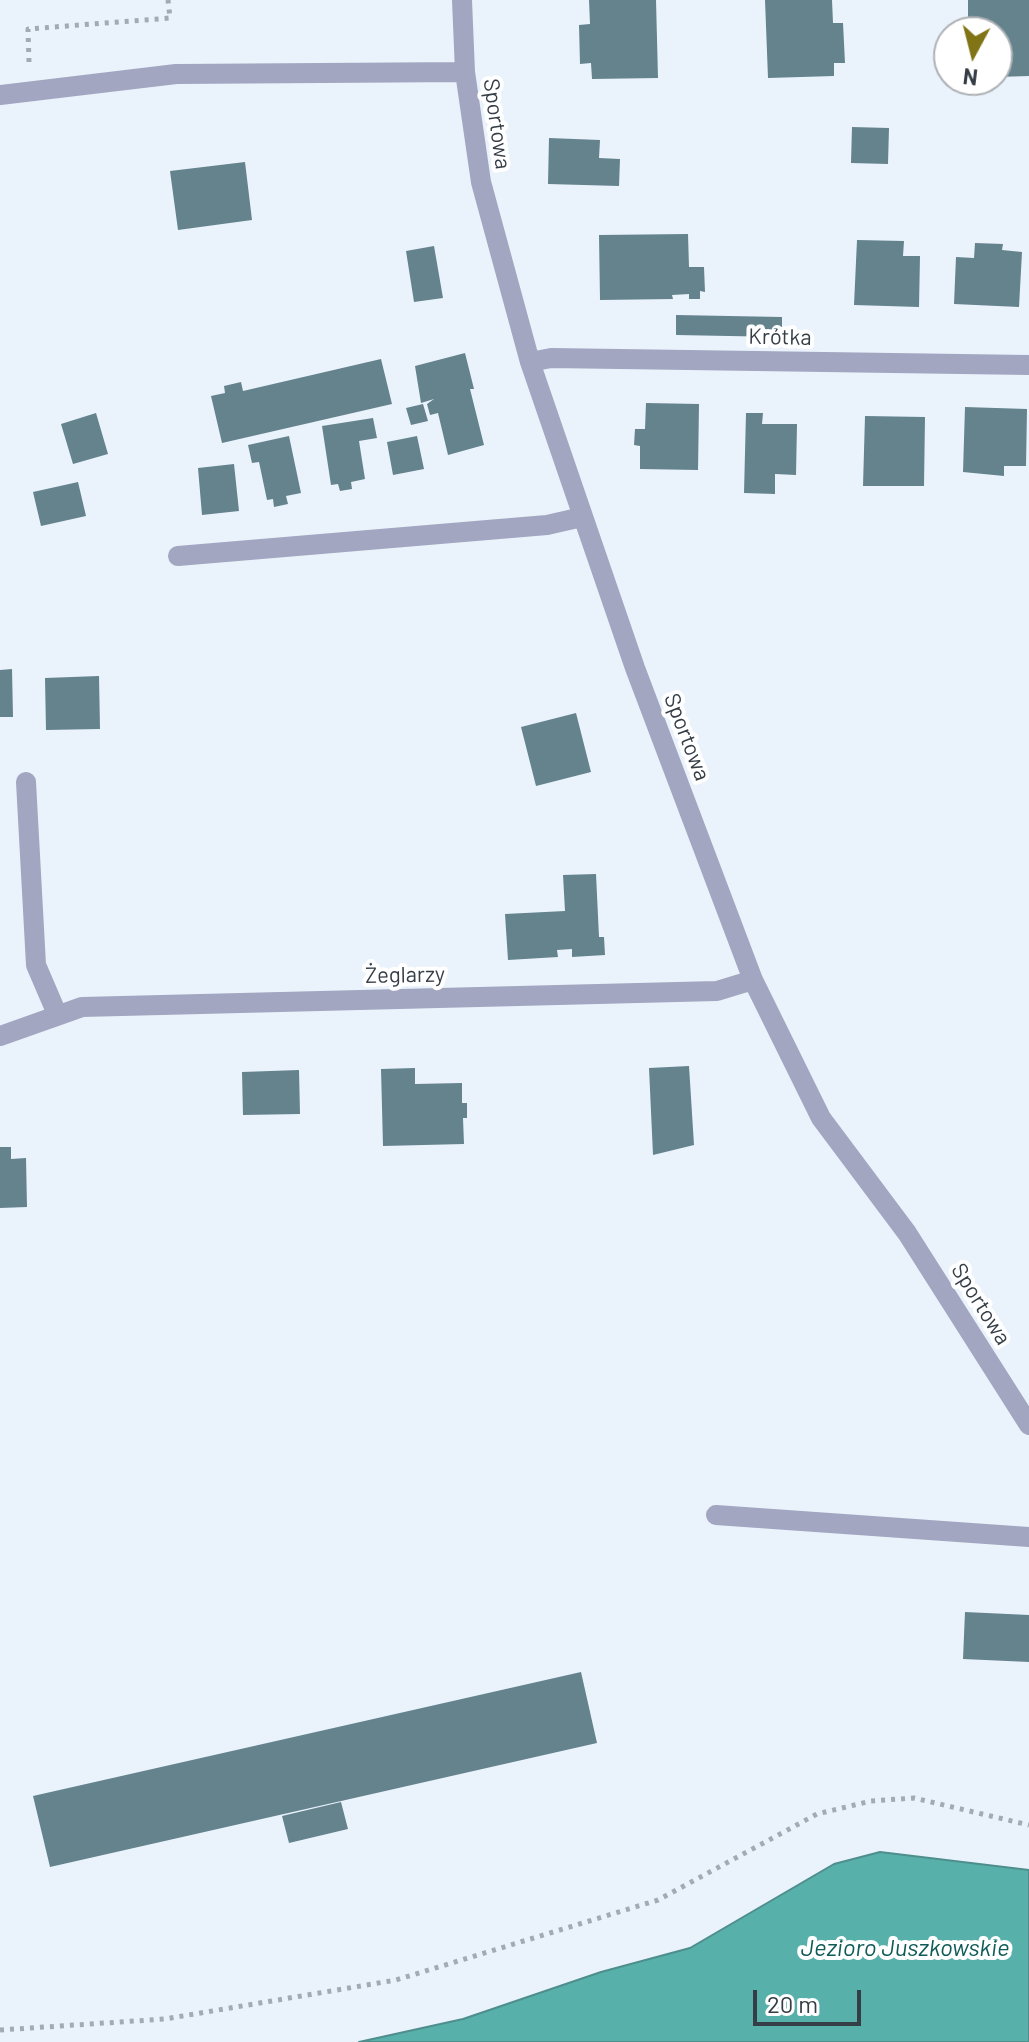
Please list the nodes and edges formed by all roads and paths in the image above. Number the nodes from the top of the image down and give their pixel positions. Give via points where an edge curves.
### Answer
1 (168, 0) edge
2 (462, 0) edge
3 (16, 63) dead end
4 (465, 72) junction
5 (0, 95) edge
6 (530, 362) junction
7 (1029, 365) edge
8 (582, 517) junction
9 (178, 556) dead end
10 (26, 782) dead end
11 (753, 980) junction
12 (57, 1014) junction
13 (0, 1036) edge
14 (1029, 1425) edge
15 (716, 1515) dead end
16 (1029, 1537) edge
17 (1029, 1825) edge
18 (0, 2030) edge

1 - 3 path via 170,18 28,29 31,62
2 - 4 street, Sportowa
4 - 5 street via 176,74
4 - 6 street, Sportowa via 481,182
6 - 7 street, Krótka via 551,358
6 - 8 street, Sportowa
8 - 9 street via 547,525
8 - 11 street, Sportowa
10 - 12 street via 36,965
11 - 12 street, Żeglarzy via 717,991 82,1007
11 - 14 street, Sportowa via 821,1118 907,1233
12 - 13 street, Żeglarzy
15 - 16 street
17 - 18 path via 914,1798 871,1801 817,1814 658,1900 396,1980 194,2016

